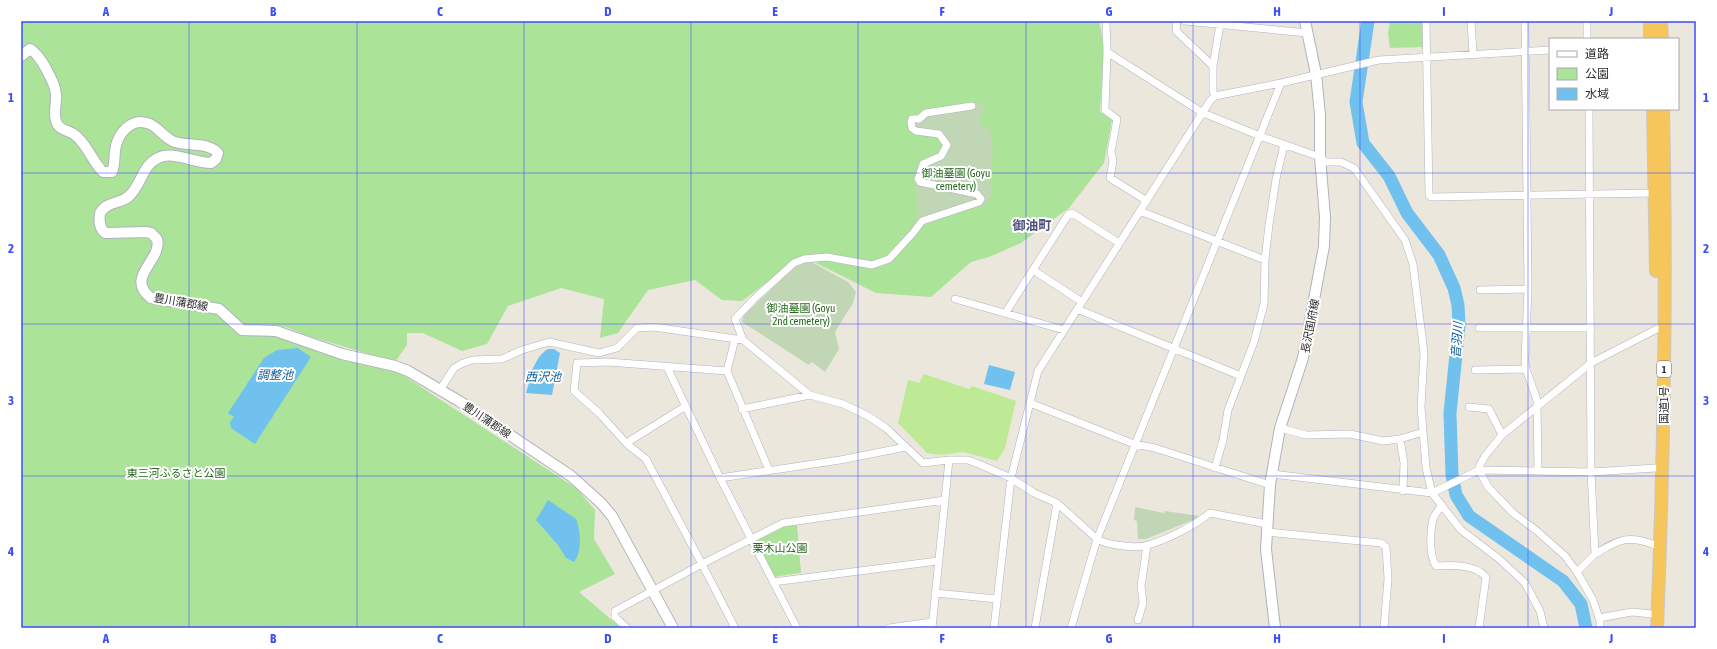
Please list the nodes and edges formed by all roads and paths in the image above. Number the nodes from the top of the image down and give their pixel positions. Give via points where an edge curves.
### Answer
1 (1106, 21) edge
2 (1177, 21) edge
3 (1185, 21) edge
4 (1305, 21) edge
5 (1426, 21) edge
6 (1471, 21) edge
7 (1525, 21) edge
8 (1587, 21) edge
9 (1650, 21) edge
10 (1661, 21) edge
11 (1220, 24) junction
12 (1307, 33) junction
13 (1588, 38) edge
14 (1650, 38) edge
15 (1662, 38) edge
16 (1549, 50) edge
17 (1525, 51) junction
18 (1107, 52) junction
19 (1473, 54) junction
20 (21, 56) edge
21 (1427, 56) junction
22 (1213, 66) junction
23 (1316, 74) junction
24 (1280, 83) junction
25 (1215, 96) junction
26 (972, 106) dead end
27 (1588, 110) edge
28 (1653, 110) edge
29 (1663, 110) edge
30 (1203, 113) junction
31 (1260, 136) junction
32 (1284, 145) junction
33 (1320, 157) junction
34 (1656, 193) junction
35 (1590, 194) junction
36 (1527, 196) junction
37 (1147, 201) junction
38 (1140, 211) junction
39 (1216, 242) junction
40 (1120, 244) junction
41 (1265, 260) junction
42 (1033, 270) junction
43 (1528, 289) junction
44 (1480, 290) dead end
45 (954, 299) dead end
46 (1082, 302) junction
47 (1077, 309) junction
48 (1006, 312) junction
49 (1479, 328) dead end
50 (1527, 328) junction
51 (1591, 328) junction
52 (1657, 329) junction
53 (1064, 330) junction
54 (735, 339) junction
55 (743, 340) junction
56 (1172, 349) junction
57 (1591, 362) junction
58 (668, 367) junction
59 (1526, 369) junction
60 (1475, 370) dead end
61 (727, 371) junction
62 (1241, 376) junction
63 (440, 390) junction
64 (810, 394) junction
65 (1030, 402) junction
66 (686, 406) junction
67 (1469, 407) dead end
68 (1536, 407) junction
69 (742, 409) junction
70 (1280, 428) junction
71 (1423, 432) junction
72 (1502, 435) junction
73 (1400, 439) junction
74 (627, 444) junction
75 (1134, 444) junction
76 (906, 447) junction
77 (949, 460) junction
78 (1215, 468) junction
79 (1656, 468) junction
80 (769, 470) junction
81 (1477, 471) junction
82 (1538, 471) junction
83 (1591, 472) junction
84 (1272, 474) junction
85 (720, 478) junction
86 (1011, 478) junction
87 (1270, 485) junction
88 (1403, 491) junction
89 (1434, 492) junction
90 (945, 500) junction
91 (1057, 503) junction
92 (1442, 505) junction
93 (1267, 528) junction
94 (751, 539) junction
95 (1097, 539) junction
96 (1147, 546) junction
97 (1655, 546) junction
98 (1595, 554) junction
99 (938, 561) junction
100 (702, 564) junction
101 (1577, 572) junction
102 (773, 582) junction
103 (653, 590) junction
104 (934, 593) junction
105 (997, 599) junction
106 (1652, 614) junction
107 (1599, 618) junction
108 (1138, 620) dead end
109 (932, 625) edge
110 (627, 628) edge
111 (673, 628) edge
112 (735, 628) edge
113 (797, 628) edge
114 (889, 628) edge
115 (994, 628) edge
116 (1035, 628) edge
117 (1071, 628) edge
118 (1275, 628) edge
119 (1384, 628) edge
120 (1479, 628) edge
121 (1544, 628) edge
122 (1600, 628) edge
123 (1655, 628) edge

1 - 18 street
2 - 22 street via 1176,31
3 - 11 street
4 - 12 main road, 長沢国府線
5 - 21 street
6 - 19 street
7 - 17 street
8 - 13 street
9 - 14 highway
10 - 15 highway
11 - 12 street
11 - 22 street
12 - 23 main road, 長沢国府線
16 - 17 street
17 - 19 street
17 - 36 street
18 - 30 street
18 - 37 street via 1104,110 1117,119 1111,152 1113,161 1110,178
19 - 21 street
20 - 63 main road, 豊川蒲郡線 via 30,49 36,54 49,74 56,92 55,114 58,125 75,135 104,172 112,172 118,141 127,127 136,122 153,126 176,142 197,144 218,154 211,163 173,155 157,158 148,166 127,198 108,204 100,213 101,230 105,234 146,232 157,239 158,248 143,275 141,285 143,291 151,298 218,310 242,330 276,331 342,354 395,366
21 - 23 street via 1379,60
21 - 36 street via 1429,195
22 - 25 street
23 - 24 street
23 - 33 main road, 長沢国府線 via 1320,115
24 - 25 street
24 - 31 street
25 - 30 street
26 - 55 street via 926,113 919,119 912,119 911,122 912,128 916,131 939,134 947,145 941,156 923,164 918,179 920,182 977,194 981,199 979,202 922,221 889,259 880,264 827,257 815,257 794,263 735,319
27 - 35 street
28 - 34 highway, 国道1号 / 1
29 - 123 highway, 国道1号 / 1 via 1664,468
30 - 31 street
30 - 37 street
31 - 32 street
31 - 39 street
32 - 33 street
32 - 41 street via 1276,179
33 - 70 main road, 長沢国府線 via 1325,217 1324,246 1303,358
33 - 71 street via 1326,162 1341,162 1354,168 1405,240 1414,264 1424,353 1421,407
34 - 35 street
34 - 52 highway, 国道1号 / 1
35 - 36 street
35 - 51 street
36 - 43 street
37 - 38 street
38 - 39 street
38 - 40 street
39 - 41 street
39 - 56 street
40 - 42 street via 1072,213 1068,215
40 - 46 street
41 - 62 street via 1264,304 1254,342
42 - 46 street
42 - 48 street
43 - 44 street
43 - 50 street
45 - 48 street
46 - 47 street
47 - 53 street
47 - 56 street
48 - 53 street
49 - 50 street
50 - 51 street
50 - 59 street
51 - 57 street
52 - 57 street
52 - 79 highway, 国道1号 / 1
53 - 65 street via 1038,372
54 - 55 street
54 - 61 street
54 - 63 street via 654,327 637,328 617,348 599,353 549,342 502,359 472,360 463,363 454,368
55 - 64 street
56 - 62 street
56 - 75 street
57 - 68 street
57 - 83 street
58 - 61 street
58 - 66 street
58 - 74 street via 608,362 577,364 574,391 600,413
59 - 60 street
59 - 68 street via 1537,400
61 - 69 street
62 - 78 street via 1228,410
63 - 103 main road, 豊川蒲郡線 via 585,487 612,516
64 - 69 street
64 - 76 street via 843,404 868,416 886,428
65 - 75 street
65 - 86 street
66 - 74 street
66 - 85 street
67 - 72 street via 1489,409
68 - 72 street
68 - 82 street
69 - 80 street
70 - 73 street via 1306,435 1350,434 1383,441
70 - 84 main road, 長沢国府線
71 - 73 street
71 - 89 street via 1426,468
72 - 81 street
73 - 88 street via 1404,463
74 - 100 street via 646,459
75 - 78 street via 1155,448
75 - 95 street
76 - 77 street via 924,463
76 - 80 street
77 - 86 street via 968,460
77 - 90 street
78 - 87 street
79 - 83 street
79 - 97 highway, 国道1号 / 1
80 - 85 street
81 - 82 street
81 - 89 street
81 - 101 street via 1488,487 1514,514 1559,551
82 - 83 street
83 - 98 street
84 - 87 main road, 長沢国府線
84 - 88 street
85 - 94 street
86 - 91 street via 1034,493
86 - 105 street
87 - 93 main road, 長沢国府線
88 - 89 street
89 - 92 street
90 - 94 street via 783,523
90 - 99 street
91 - 95 street
91 - 116 street
92 - 120 street via 1434,518 1431,537 1433,561 1436,566 1457,564 1482,573 1486,577
92 - 121 street via 1461,530 1498,558 1525,583 1540,611
93 - 96 street via 1210,513 1196,524
93 - 118 main road, 長沢国府線 via 1266,549
93 - 119 street via 1381,543 1386,547 1388,579
94 - 100 street
94 - 102 street
95 - 96 street via 1104,543
95 - 117 street
96 - 108 street via 1142,586 1143,603
97 - 98 street via 1630,538 1613,543
97 - 106 highway, 国道1号 / 1
98 - 101 street
99 - 102 street
99 - 104 street
100 - 103 street
100 - 112 street
101 - 107 street via 1593,600
102 - 113 street
103 - 110 street via 615,611 615,617
103 - 111 main road, 豊川蒲郡線
104 - 105 street
104 - 109 street
105 - 115 street
106 - 107 street via 1632,612
106 - 123 highway, 国道1号 / 1
107 - 122 street
109 - 114 street

